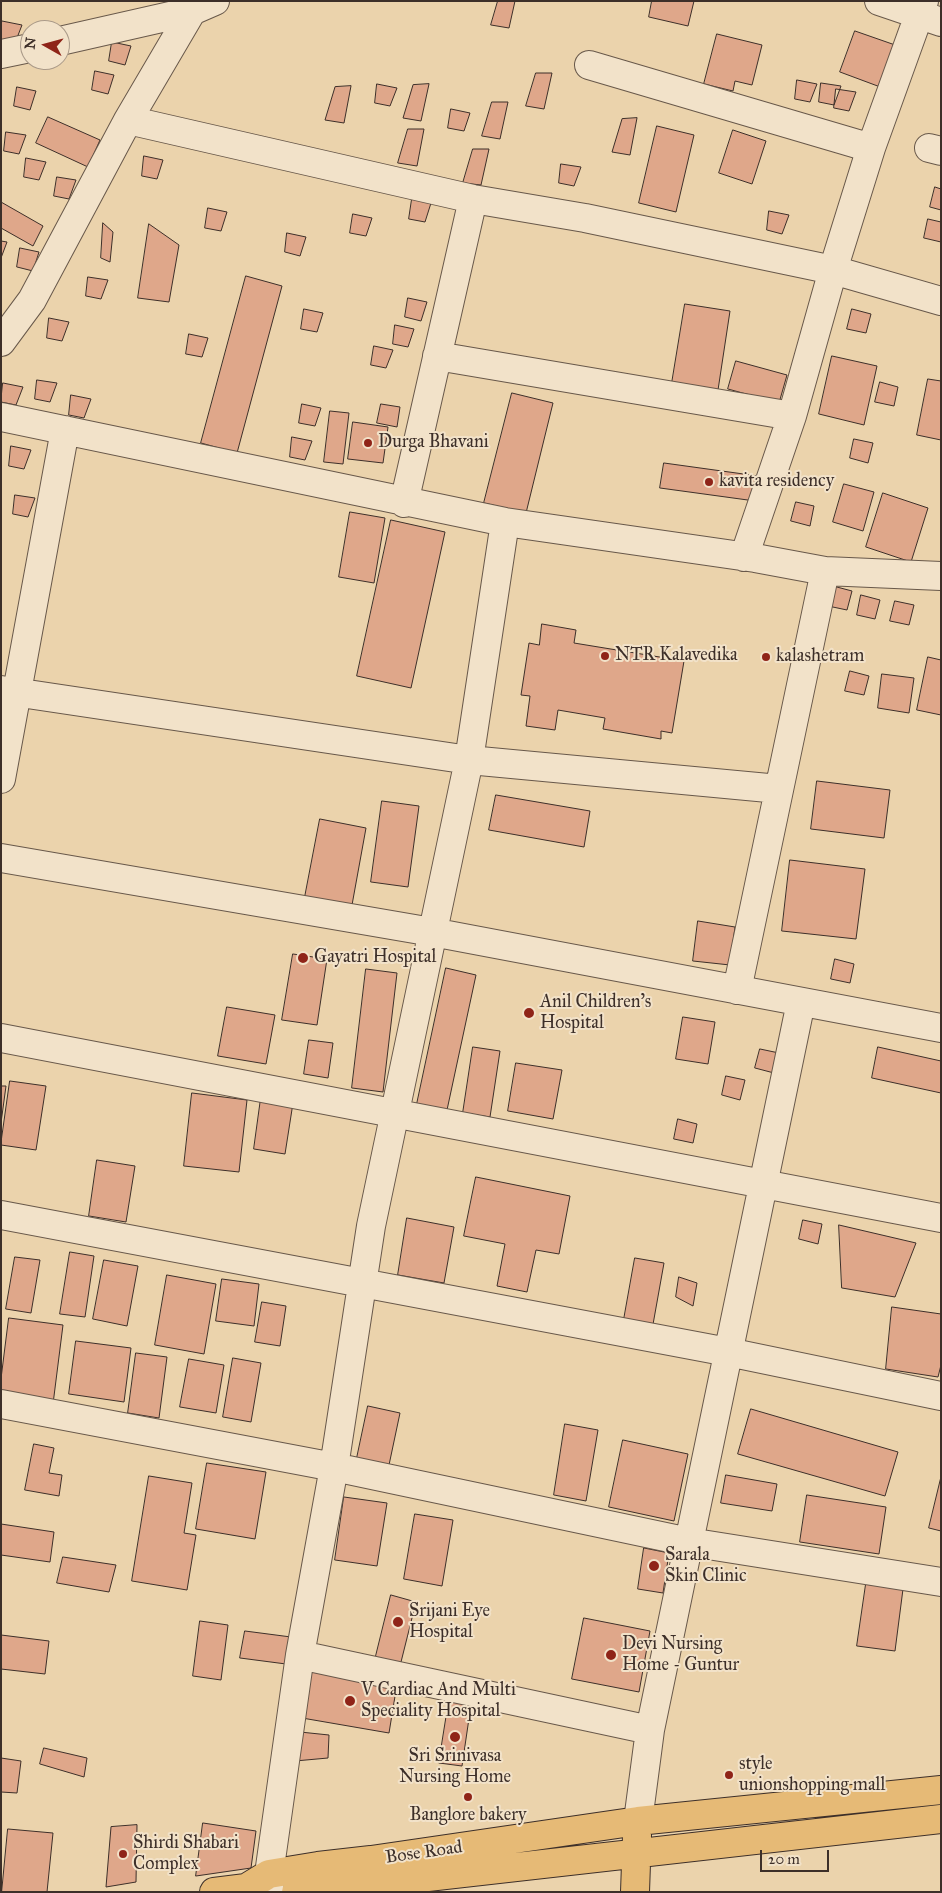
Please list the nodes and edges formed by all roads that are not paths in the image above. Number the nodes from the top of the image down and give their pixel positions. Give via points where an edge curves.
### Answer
1 (879, 1) edge
2 (204, 5) edge
3 (928, 12) edge
4 (70, 38) edge
5 (20, 50) edge
6 (1, 54) edge
7 (589, 65) dead end
8 (128, 120) junction
9 (871, 148) junction
10 (472, 198) junction
11 (833, 270) junction
12 (941, 301) edge
13 (1, 342) edge
14 (437, 356) junction
15 (792, 416) junction
16 (1, 417) edge
17 (66, 430) junction
18 (404, 502) junction
19 (505, 522) junction
20 (744, 557) junction
21 (825, 571) junction
22 (941, 576) edge
23 (9, 691) edge
24 (469, 760) junction
25 (1, 779) edge
26 (779, 789) junction
27 (1, 858) edge
28 (432, 932) junction
29 (737, 990) junction
30 (802, 1002) junction
31 (941, 1028) edge
32 (1, 1038) edge
33 (394, 1114) junction
34 (764, 1184) junction
35 (1, 1215) edge
36 (941, 1218) edge
37 (363, 1284) junction
38 (728, 1352) junction
39 (941, 1396) edge
40 (1, 1404) edge
41 (334, 1467) junction
42 (689, 1542) junction
43 (941, 1582) edge
44 (300, 1655) junction
45 (650, 1730) junction
46 (941, 1790) edge
47 (941, 1819) edge
48 (638, 1821) junction
49 (636, 1852) junction
50 (261, 1886) edge
51 (214, 1892) edge
52 (296, 1892) edge
53 (635, 1892) edge

1 - 3 street
2 - 4 street
2 - 8 street
3 - 9 street
5 - 6 street
7 - 9 street
8 - 10 street
8 - 13 street via 32,300
9 - 11 street
10 - 11 street
10 - 14 street
11 - 12 street
11 - 15 street
14 - 15 street
14 - 18 street
15 - 20 street
16 - 17 street
17 - 18 street
17 - 23 street
18 - 19 street
19 - 20 street
19 - 24 street
20 - 21 street
21 - 22 street
21 - 26 street
23 - 24 street
23 - 25 street
24 - 26 street
24 - 28 street
26 - 29 street
27 - 28 street
28 - 29 street
28 - 33 street
29 - 30 street
30 - 31 street
30 - 34 street
32 - 33 street
33 - 34 street
33 - 37 street via 371,1226
34 - 36 street
34 - 38 street
35 - 37 street
37 - 38 street
37 - 41 street
38 - 39 street
38 - 42 street
40 - 41 street
41 - 42 street
41 - 44 street
42 - 43 street
42 - 45 street
44 - 45 street
44 - 50 street
45 - 48 street
46 - 48 main road, Bose Road
47 - 49 main road
48 - 49 main road
48 - 50 main road, Bose Road
49 - 52 main road
49 - 53 main road
50 - 51 main road, Bose Road

